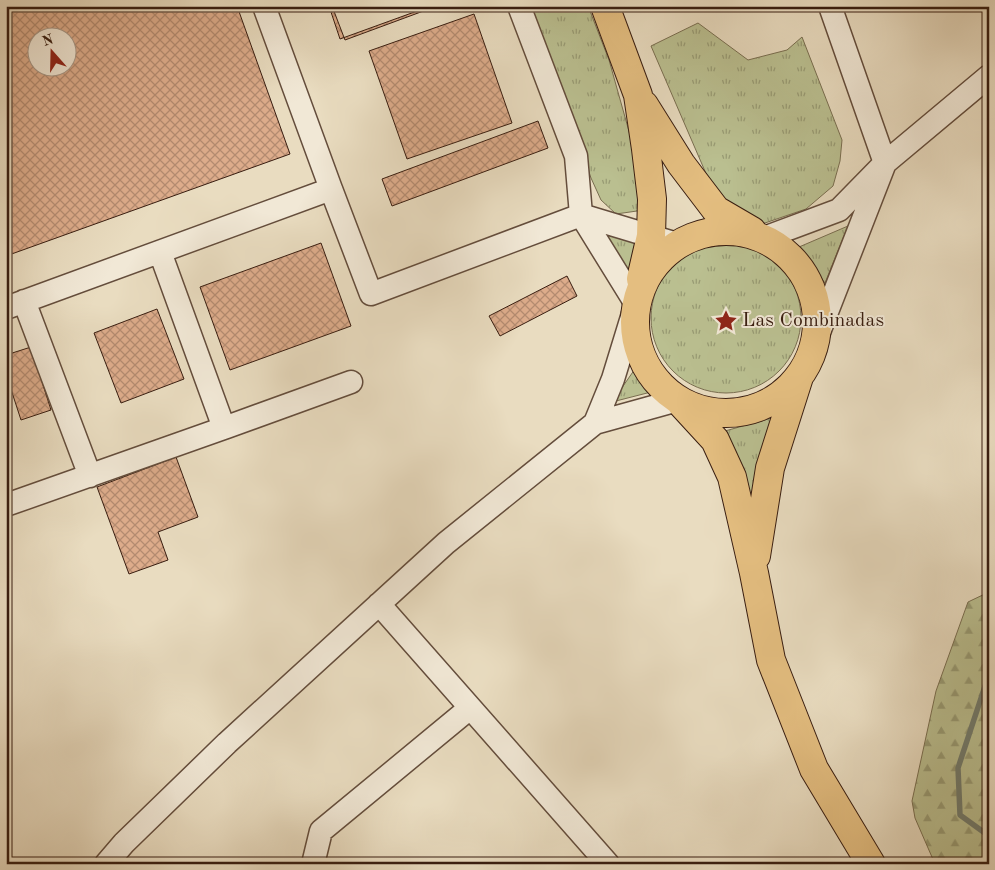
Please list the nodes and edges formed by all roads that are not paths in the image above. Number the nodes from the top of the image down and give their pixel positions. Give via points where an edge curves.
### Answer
1 (264, 6) edge
2 (519, 6) edge
3 (605, 6) edge
4 (830, 6) edge
5 (989, 76) edge
6 (638, 95) junction
7 (885, 163) junction
8 (331, 189) junction
9 (581, 215) junction
10 (651, 236) junction
11 (764, 238) junction
12 (677, 244) junction
13 (160, 252) junction
14 (636, 304) junction
15 (15, 305) edge
16 (816, 340) junction
17 (799, 377) junction
18 (350, 382) dead end
19 (678, 400) junction
20 (595, 423) junction
21 (224, 428) junction
22 (90, 476) junction
23 (7, 503) edge
24 (754, 573) junction
25 (379, 604) junction
26 (470, 708) junction
27 (123, 853) edge
28 (106, 864) edge
29 (313, 864) edge
30 (608, 864) edge
31 (871, 864) edge

1 - 8 street
2 - 9 street via 576,156
3 - 6 main road
4 - 7 street
5 - 7 street
6 - 10 main road via 652,198
6 - 11 main road via 681,164 716,210
7 - 11 street via 839,210
7 - 16 street
8 - 9 street via 371,294
8 - 13 street
9 - 10 street
9 - 14 street
10 - 12 street
10 - 14 main road
11 - 12 main road via 734,231 705,233
11 - 16 main road via 789,256 808,280 817,310
12 - 14 main road via 658,260 644,281
13 - 15 street
13 - 21 street
14 - 19 main road via 634,332 642,359 657,382
14 - 20 street via 613,379
15 - 22 street
16 - 17 main road
17 - 19 main road via 780,396 756,408 730,413 703,410
17 - 24 main road via 770,468
18 - 21 street
19 - 20 street
19 - 24 main road via 715,440 732,477
20 - 25 street via 446,543
21 - 22 street
22 - 23 street
24 - 31 main road via 771,660 814,769
25 - 26 street
25 - 27 street via 227,743
26 - 29 street via 321,831
26 - 30 street
27 - 28 street

